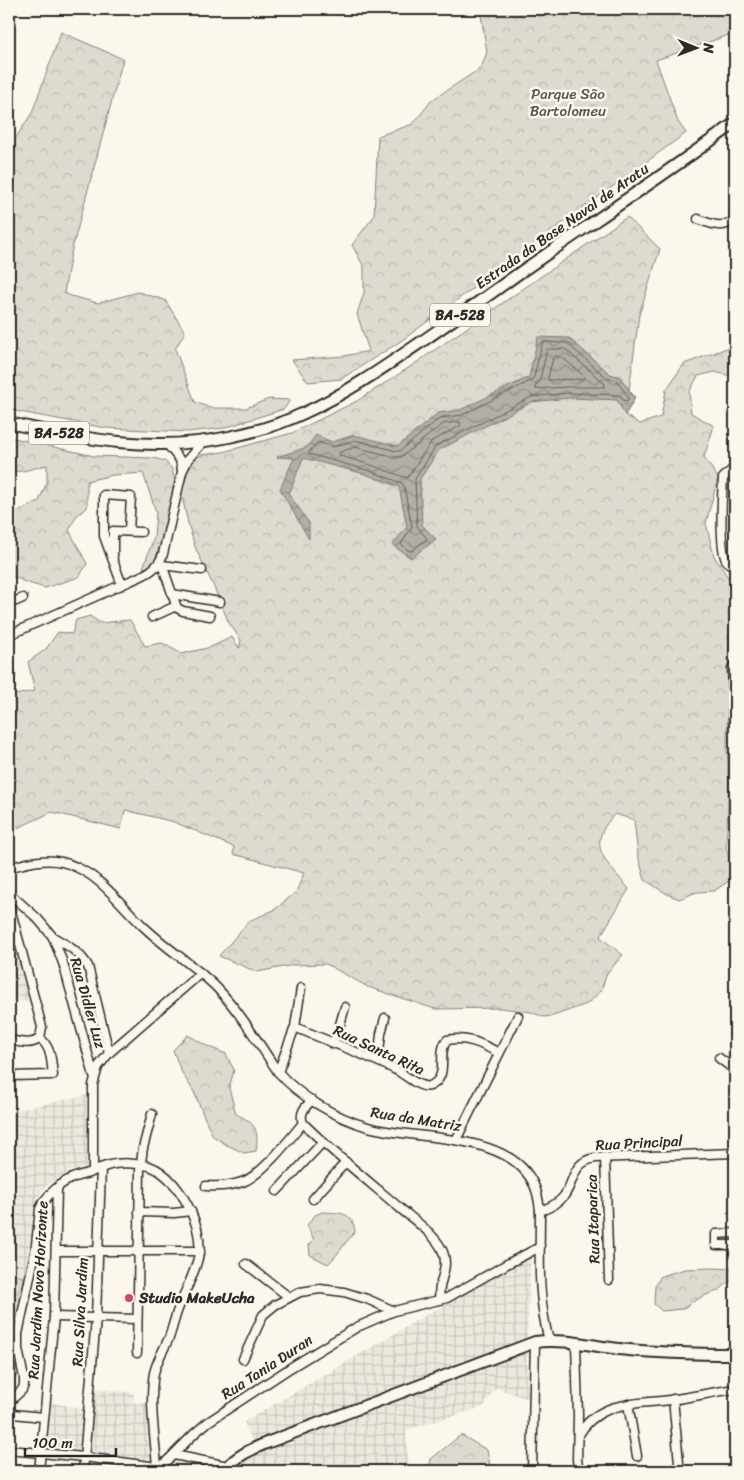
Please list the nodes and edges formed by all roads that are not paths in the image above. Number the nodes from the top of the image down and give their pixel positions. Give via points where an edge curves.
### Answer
1 (735, 123) edge
2 (698, 219) dead end
3 (735, 220) edge
4 (9, 423) edge
5 (204, 442) junction
6 (166, 444) junction
7 (735, 467) edge
8 (182, 472) junction
9 (129, 531) junction
10 (141, 532) dead end
11 (113, 562) junction
12 (161, 564) junction
13 (735, 567) edge
14 (202, 570) dead end
15 (122, 585) junction
16 (172, 594) junction
17 (23, 598) dead end
18 (220, 602) dead end
19 (9, 604) edge
20 (176, 606) junction
21 (210, 616) dead end
22 (152, 617) dead end
23 (9, 635) edge
24 (735, 664) edge
25 (735, 719) edge
26 (9, 868) edge
27 (9, 893) edge
28 (9, 904) edge
29 (53, 937) junction
30 (201, 973) junction
31 (301, 988) dead end
32 (345, 1007) dead end
33 (518, 1016) dead end
34 (384, 1018) dead end
35 (295, 1027) junction
36 (40, 1038) junction
37 (9, 1040) edge
38 (333, 1044) junction
39 (109, 1053) junction
40 (499, 1053) junction
41 (719, 1058) dead end
42 (378, 1061) junction
43 (735, 1070) edge
44 (278, 1072) junction
45 (9, 1076) edge
46 (94, 1076) junction
47 (312, 1100) junction
48 (152, 1114) dead end
49 (304, 1123) junction
50 (456, 1140) junction
51 (324, 1142) junction
52 (735, 1153) edge
53 (605, 1157) junction
54 (346, 1162) junction
55 (140, 1165) junction
56 (101, 1168) junction
57 (93, 1171) junction
58 (206, 1186) dead end
59 (57, 1188) junction
60 (277, 1192) dead end
61 (312, 1199) dead end
62 (191, 1211) junction
63 (540, 1211) junction
64 (139, 1212) junction
65 (735, 1233) edge
66 (735, 1245) edge
67 (540, 1247) junction
68 (56, 1251) junction
69 (98, 1251) junction
70 (138, 1251) junction
71 (200, 1251) junction
72 (246, 1264) dead end
73 (609, 1280) dead end
74 (289, 1297) junction
75 (440, 1300) junction
76 (394, 1310) junction
77 (54, 1317) junction
78 (96, 1318) junction
79 (137, 1319) junction
80 (549, 1341) junction
81 (535, 1342) junction
82 (576, 1344) junction
83 (137, 1354) dead end
84 (735, 1354) edge
85 (243, 1359) dead end
86 (735, 1389) edge
87 (673, 1400) junction
88 (9, 1402) edge
89 (628, 1404) junction
90 (14, 1414) dead end
91 (43, 1417) junction
92 (578, 1436) junction
93 (9, 1450) edge
94 (41, 1453) junction
95 (174, 1455) junction
96 (637, 1456) dead end
97 (84, 1457) junction
98 (679, 1463) dead end
99 (157, 1467) junction
100 (226, 1469) edge
101 (39, 1471) edge
102 (83, 1471) edge
103 (532, 1471) edge
104 (579, 1471) edge

1 - 5 main road, Estrada da Base Naval de Aratu / BA-528 via 354,386 298,416
2 - 3 street via 719,226
4 - 6 main road, Estrada da Base Naval de Aratu / BA-528 via 109,442
5 - 6 main road, Estrada da Base Naval de Aratu / BA-528
5 - 8 street via 188,459
6 - 8 street via 180,460
7 - 13 street via 723,478 722,523 726,561
8 - 12 street
9 - 10 street
9 - 11 street via 114,531
9 - 11 street via 130,497 104,495 104,536
11 - 15 street
12 - 14 street
12 - 15 street
12 - 16 street
15 - 23 street
16 - 18 street
16 - 20 street
17 - 19 street
20 - 21 street via 184,611
20 - 22 street
24 - 25 street via 732,668
26 - 30 street, Rua da Matriz via 37,861 75,866 100,881 154,936
27 - 29 street, Rua Didler Luz
28 - 36 street via 42,1027
29 - 39 street, Rua Didler Luz via 76,951 88,966
29 - 46 street, Rua Didler Luz
30 - 39 street
30 - 44 street, Rua da Matriz via 231,1004
31 - 35 street
32 - 38 street
33 - 40 street
34 - 42 street
35 - 38 street, Rua Santa Rita
35 - 44 street
36 - 37 street via 32,1043
36 - 45 street via 49,1049 53,1075
38 - 42 street, Rua Santa Rita
39 - 46 street
40 - 42 street, Rua Santa Rita via 475,1041 448,1040 443,1048 442,1071 430,1086 422,1085
40 - 50 street
41 - 43 street
44 - 47 street, Rua da Matriz
46 - 57 street
47 - 49 street via 303,1109
47 - 50 street, Rua da Matriz via 367,1127
48 - 55 street
49 - 51 street
49 - 58 street via 247,1180 231,1186
50 - 63 street, Rua da Matriz via 502,1154 522,1168 535,1187
51 - 54 street
51 - 60 street
52 - 53 street, Rua Principal
53 - 63 street, Rua Principal via 581,1163 559,1202
53 - 73 street, Rua Itaparica
54 - 61 street
54 - 75 street via 439,1245 446,1263 438,1290
55 - 56 street via 118,1164
55 - 62 street via 149,1166 165,1176
55 - 64 street
56 - 57 street
56 - 69 street, Rua Silva Jardim
57 - 59 street via 71,1178
59 - 68 street, Rua Jardim Novo Horizonte
59 - 88 street via 45,1198 40,1210 18,1334 24,1386
62 - 64 street
62 - 71 street
63 - 67 street, Rua da Matriz
64 - 70 street
65 - 66 street via 716,1234 716,1245
67 - 75 street, Rua Tania Duran
67 - 80 street, Rua da Matriz via 541,1305
68 - 69 street
68 - 77 street, Rua Jardim Novo Horizonte
69 - 70 street
69 - 78 street, Rua Silva Jardim
70 - 71 street
70 - 79 street
71 - 99 street via 154,1373
72 - 74 street
74 - 76 street via 306,1290 320,1289 344,1292
74 - 85 street via 275,1304 263,1316
75 - 76 street, Rua Tania Duran
76 - 95 street, Rua Tania Duran via 350,1331 237,1402 195,1432
77 - 78 street
77 - 91 street, Rua Jardim Novo Horizonte
78 - 79 street
78 - 97 street, Rua Silva Jardim
79 - 83 street
80 - 81 main road
80 - 82 main road
81 - 100 main road via 269,1442 243,1454
81 - 103 street
82 - 84 main road via 668,1353
82 - 92 street
86 - 87 street
87 - 89 street
87 - 98 street
89 - 92 street via 599,1413
89 - 96 street
90 - 91 street
91 - 94 street, Rua Jardim Novo Horizonte
92 - 104 street
93 - 94 street
94 - 97 street
94 - 101 street, Rua Jardim Novo Horizonte
95 - 99 street, Rua Tania Duran
95 - 100 street
97 - 99 street
97 - 102 street, Rua Silva Jardim

